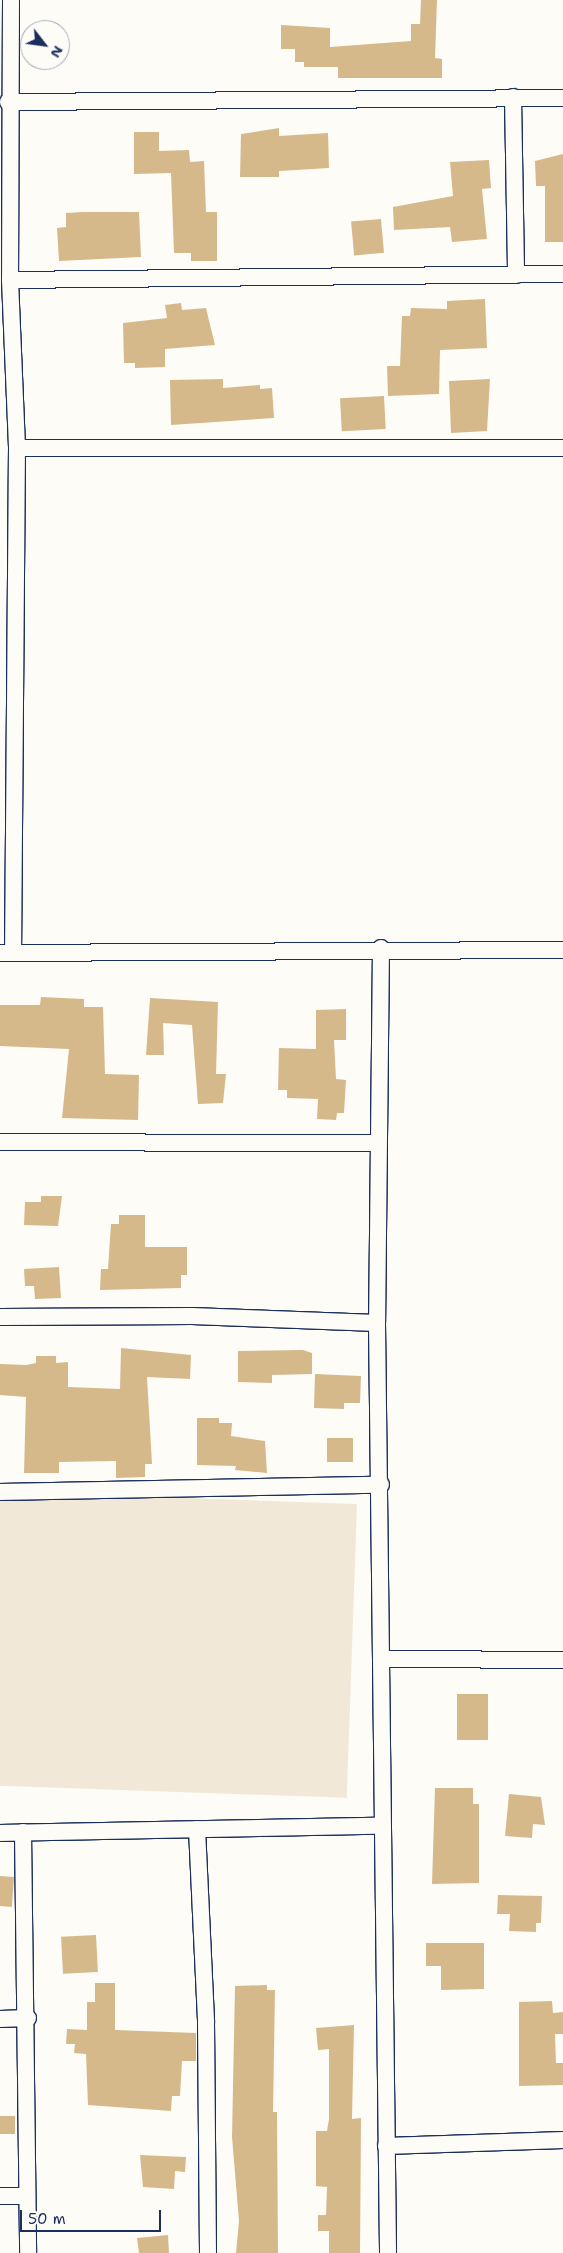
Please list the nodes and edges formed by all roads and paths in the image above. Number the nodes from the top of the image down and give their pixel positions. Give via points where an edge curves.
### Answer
1 (11, 0) edge
2 (513, 98) junction
3 (563, 98) edge
4 (8, 102) junction
5 (563, 274) edge
6 (516, 275) junction
7 (10, 280) junction
8 (17, 448) junction
9 (563, 448) edge
10 (7, 766) edge
11 (381, 948) junction
12 (563, 950) edge
13 (6, 952) edge
14 (0, 1142) edge
15 (377, 1143) junction
16 (0, 1317) edge
17 (377, 1322) junction
18 (381, 1485) junction
19 (0, 1492) edge
20 (384, 1658) junction
21 (563, 1660) edge
22 (381, 1826) junction
23 (197, 1829) junction
24 (23, 1832) junction
25 (0, 1833) edge
26 (28, 2018) junction
27 (0, 2019) edge
28 (563, 2140) edge
29 (386, 2146) junction
30 (0, 2196) edge
31 (27, 2196) junction
32 (28, 2253) edge
33 (208, 2253) edge
34 (388, 2253) edge

1 - 4 street
2 - 3 street
2 - 4 street
2 - 6 street
4 - 7 street
5 - 6 street
6 - 7 street
7 - 8 street
8 - 9 street
8 - 10 street
10 - 13 street
11 - 12 street
11 - 13 street
11 - 15 street
14 - 15 street
15 - 17 street
16 - 17 street via 192,1316
17 - 18 street
18 - 19 street
18 - 20 street
20 - 21 street
20 - 22 street
22 - 23 street
22 - 29 street
23 - 24 street
23 - 33 street via 206,2023
24 - 25 street
24 - 26 street
26 - 27 street
26 - 31 street
28 - 29 street
29 - 34 street
30 - 31 street
31 - 32 street

